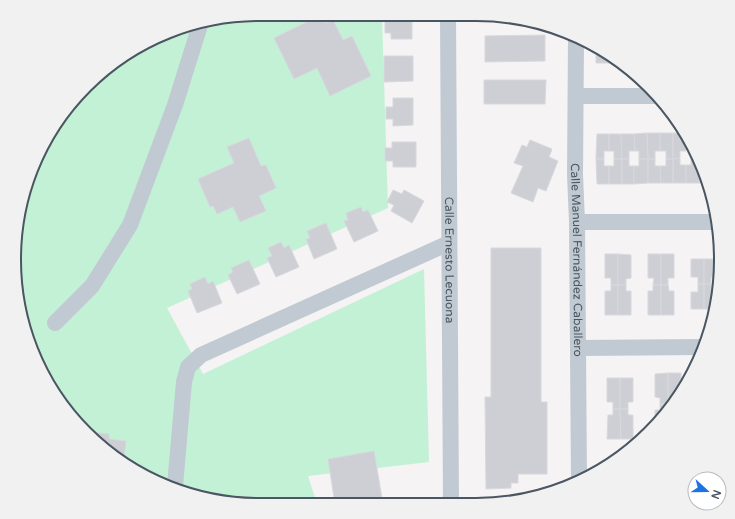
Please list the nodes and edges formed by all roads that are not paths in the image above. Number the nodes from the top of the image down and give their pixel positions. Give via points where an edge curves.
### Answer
1 (448, 21) edge
2 (199, 29) edge
3 (576, 44) edge
4 (576, 96) junction
5 (649, 96) edge
6 (577, 222) junction
7 (711, 222) edge
8 (449, 242) junction
9 (55, 323) dead end
10 (697, 347) edge
11 (578, 348) junction
12 (579, 474) edge
13 (175, 482) edge
14 (451, 498) edge

1 - 8 street, Calle Ernesto Lecuona
2 - 9 street via 175,104 130,225 92,286
3 - 4 street, Calle Manuel Fernández Caballero
4 - 5 street
4 - 6 street, Calle Manuel Fernández Caballero
6 - 7 street
6 - 11 street, Calle Manuel Fernández Caballero
8 - 13 street via 201,355 188,367 184,382
8 - 14 street, Calle Ernesto Lecuona
10 - 11 street
11 - 12 street, Calle Manuel Fernández Caballero

